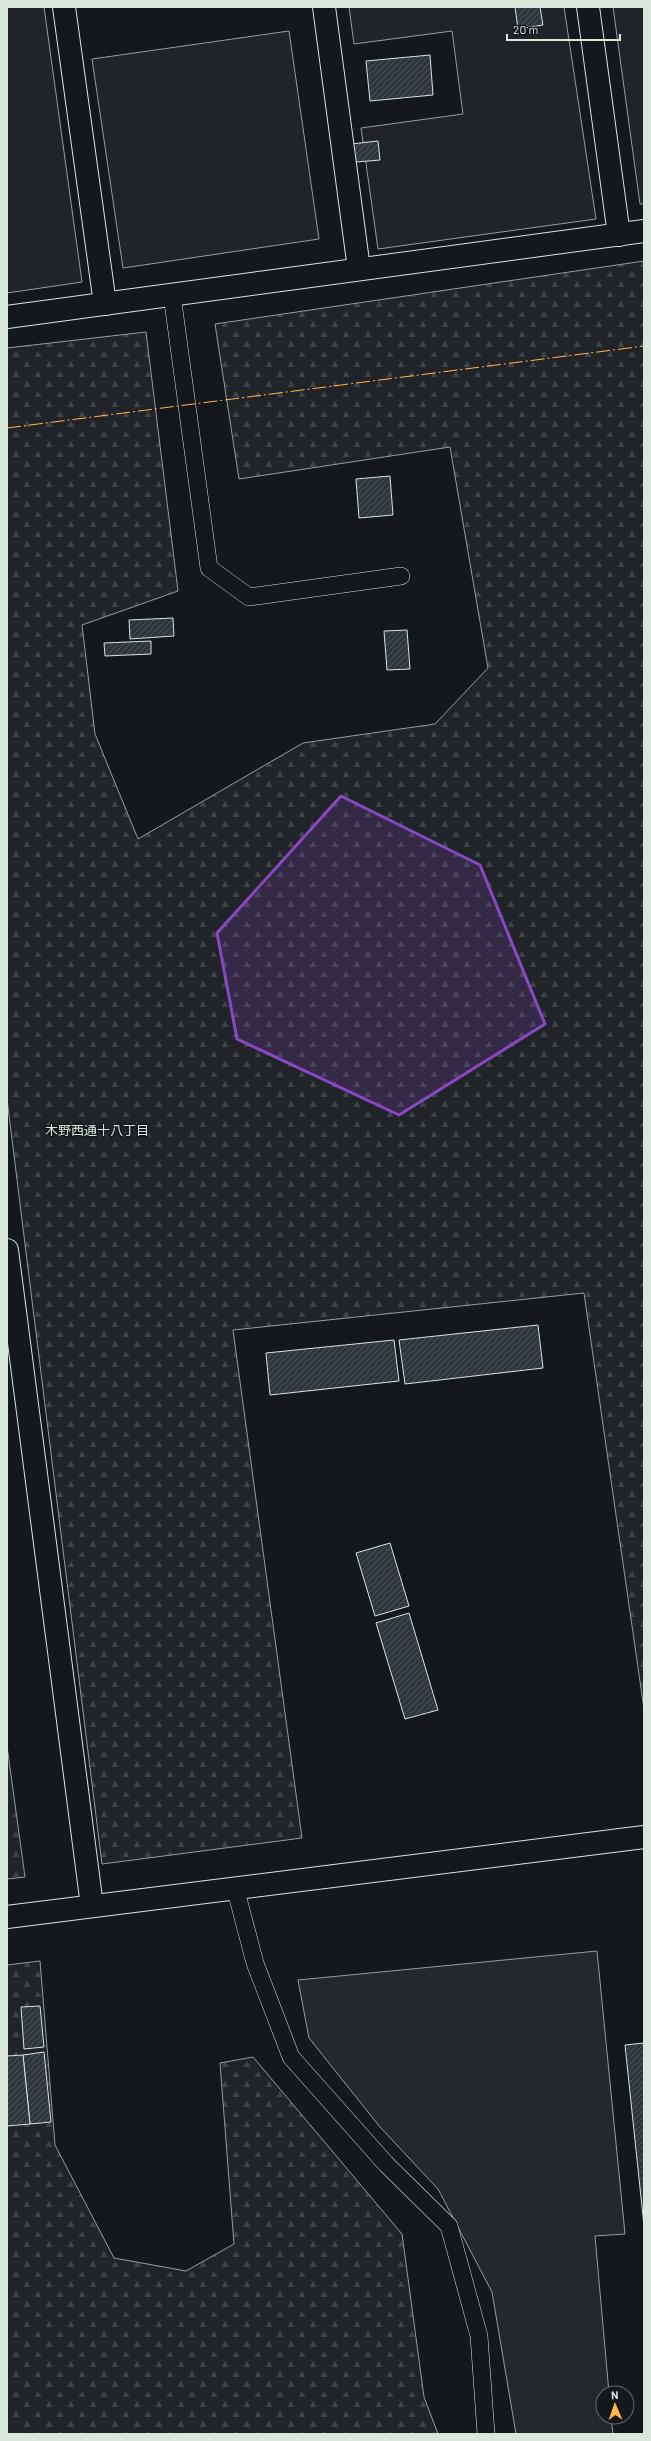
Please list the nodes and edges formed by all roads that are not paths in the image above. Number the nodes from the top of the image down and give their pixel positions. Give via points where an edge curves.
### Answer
1 (64, 7) edge
2 (324, 7) edge
3 (588, 7) edge
4 (644, 231) edge
5 (619, 234) junction
6 (359, 269) junction
7 (172, 295) junction
8 (104, 304) junction
9 (7, 317) edge
10 (401, 576) dead end
11 (7, 1250) edge
12 (644, 1837) edge
13 (235, 1887) junction
14 (92, 1906) junction
15 (7, 1917) edge
16 (486, 2434) edge

1 - 8 street
2 - 6 street
3 - 5 street
4 - 5 street
5 - 6 street
6 - 7 street
7 - 8 street
7 - 10 lane via 209,568 250,597
8 - 9 street
11 - 14 street
12 - 13 street
13 - 14 street
13 - 16 lane via 255,1963 291,2057 386,2164 449,2226 479,2336
14 - 15 street

